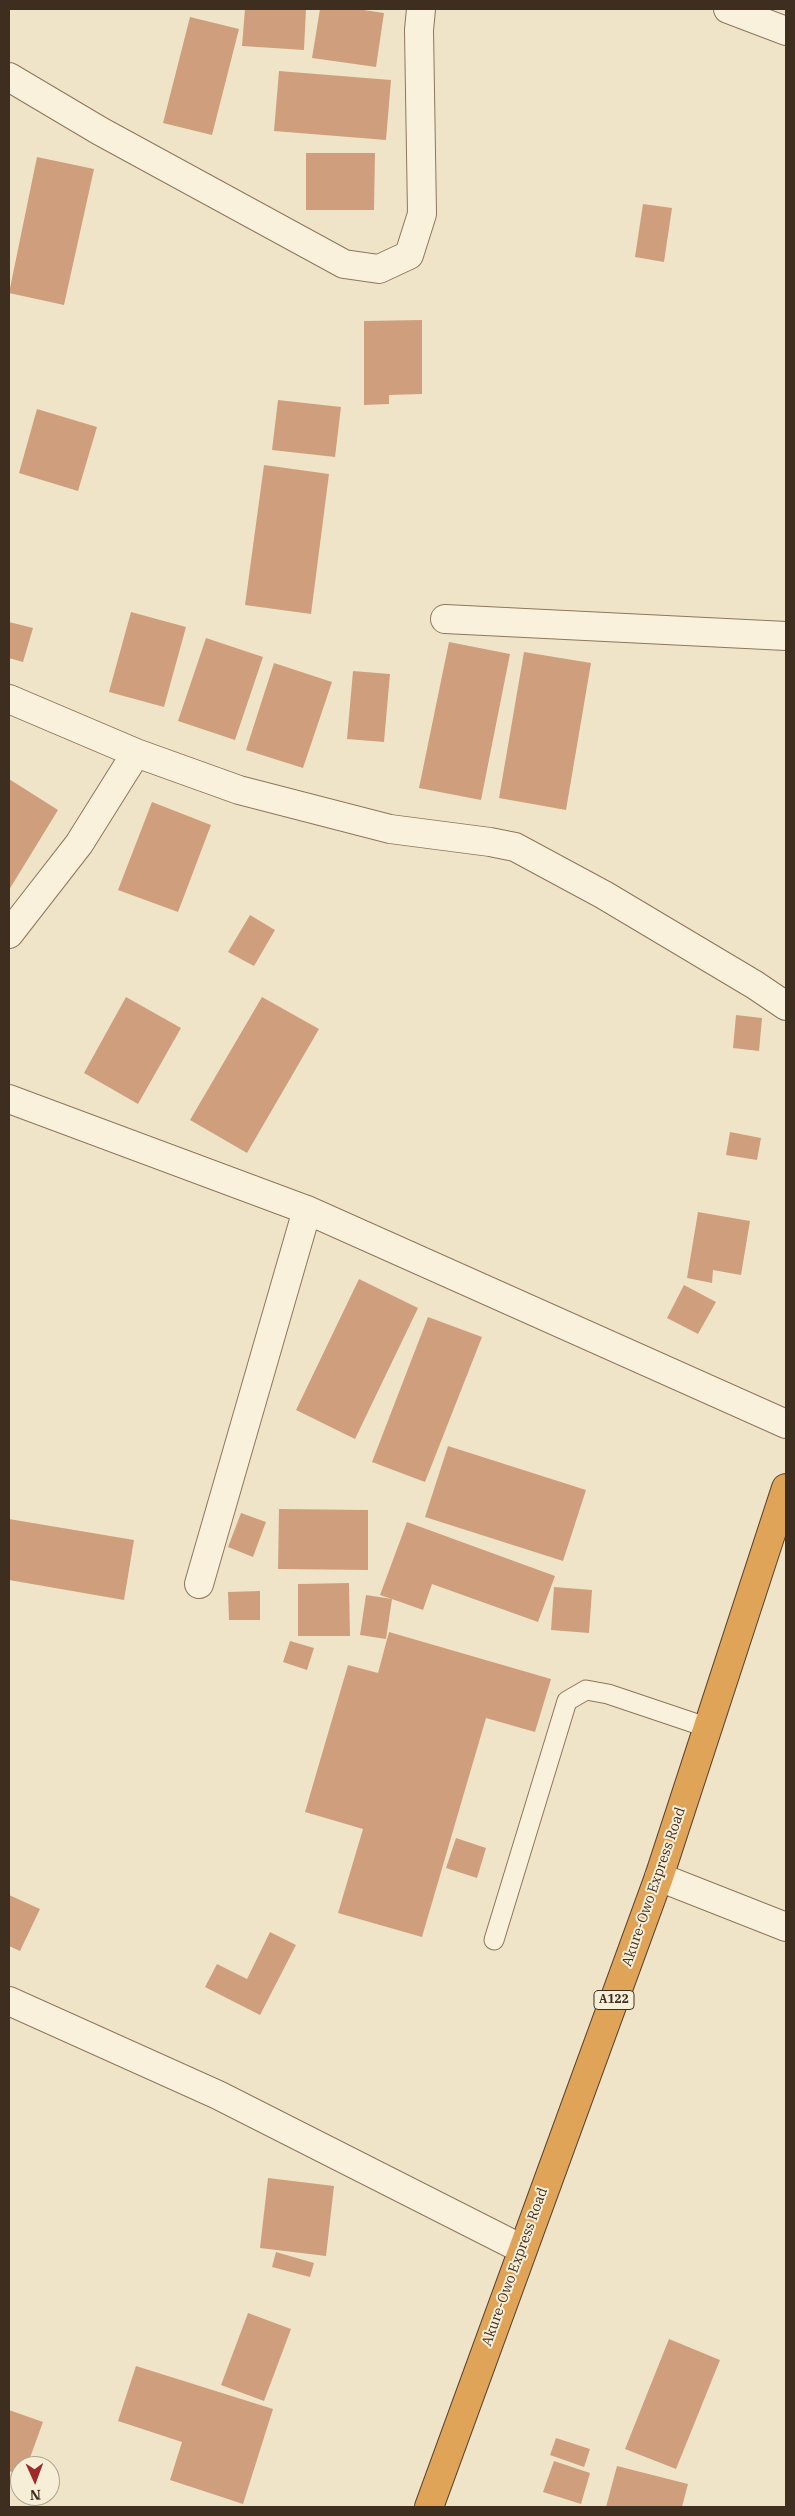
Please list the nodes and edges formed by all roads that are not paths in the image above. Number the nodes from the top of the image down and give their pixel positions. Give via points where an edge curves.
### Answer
1 (421, 9) edge
2 (728, 9) edge
3 (786, 31) edge
4 (9, 77) edge
5 (445, 619) dead end
6 (786, 636) edge
7 (9, 699) edge
8 (136, 753) junction
9 (9, 934) edge
10 (786, 1006) edge
11 (12, 1104) edge
12 (307, 1210) junction
13 (786, 1424) edge
14 (786, 1488) edge
15 (199, 1584) dead end
16 (709, 1728) junction
17 (659, 1877) junction
18 (786, 1927) edge
19 (494, 1940) dead end
20 (9, 2001) edge
21 (522, 2249) junction
22 (429, 2507) edge

1 - 4 street via 422,214 409,255 379,269 344,264 100,131
2 - 3 street
5 - 6 street
7 - 8 street
8 - 9 street via 79,844
8 - 10 street via 239,790 390,829 515,847 604,895
11 - 12 street
12 - 13 street
12 - 15 street
14 - 16 highway, Akure-Owo Express Road / A122
16 - 17 highway, Akure-Owo Express Road / A122
16 - 19 lane via 608,1694 586,1690 567,1701
17 - 18 street
17 - 21 highway, Akure-Owo Express Road / A122
20 - 21 street via 218,2095
21 - 22 highway, Akure-Owo Express Road / A122

